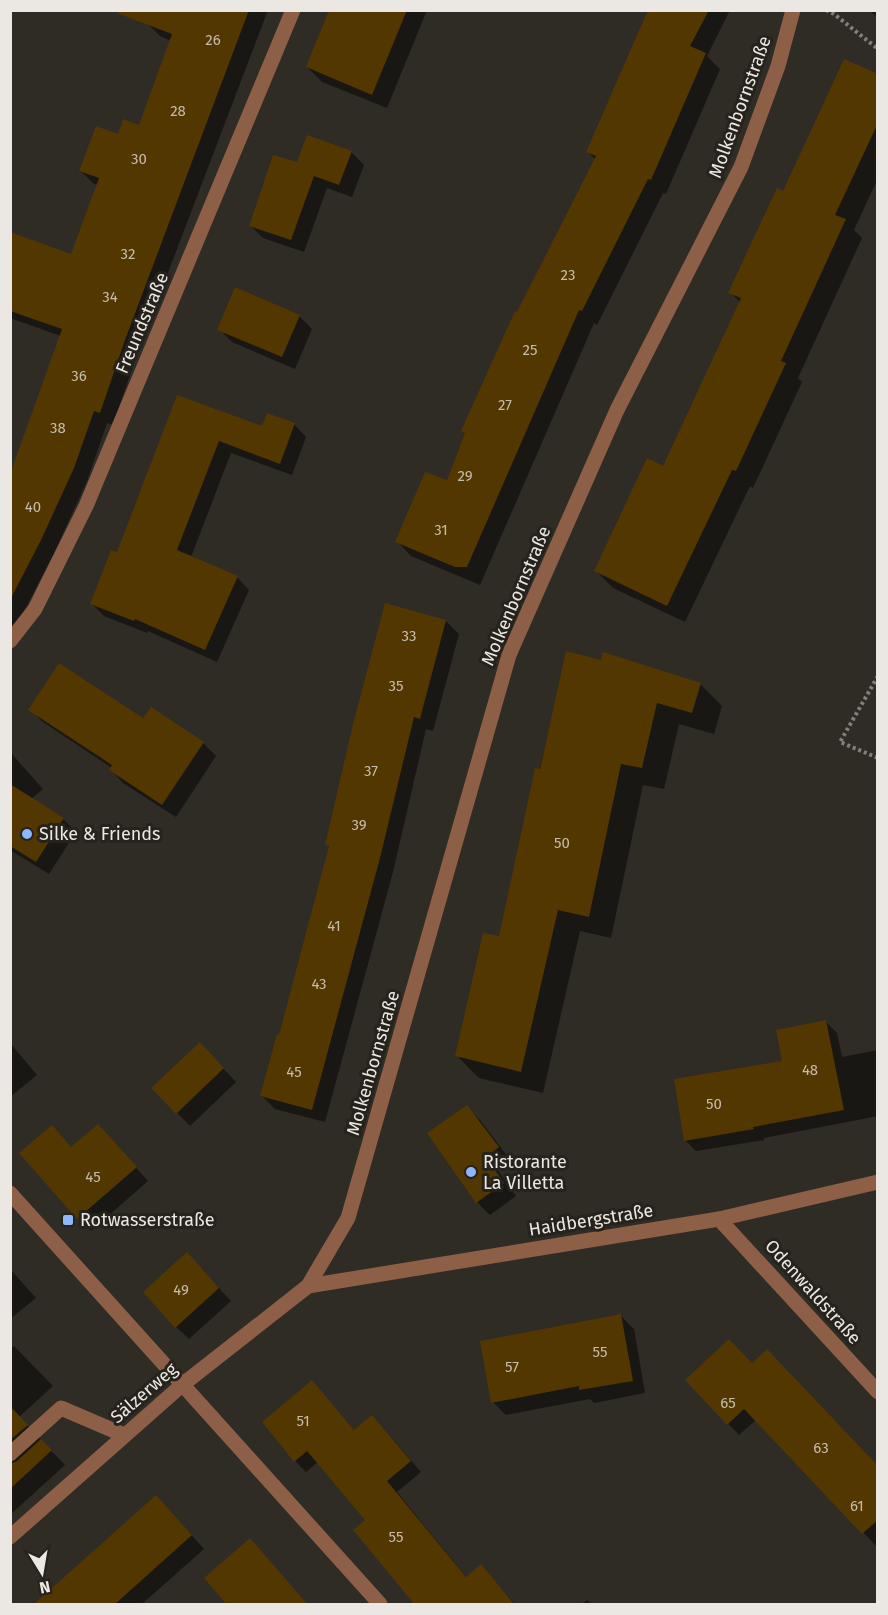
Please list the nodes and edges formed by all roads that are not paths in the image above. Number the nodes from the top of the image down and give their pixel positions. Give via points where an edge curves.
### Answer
1 (293, 10) edge
2 (793, 10) edge
3 (10, 641) edge
4 (878, 1182) edge
5 (10, 1193) edge
6 (719, 1219) junction
7 (308, 1286) junction
8 (182, 1385) junction
9 (878, 1392) edge
10 (124, 1435) junction
11 (10, 1454) edge
12 (10, 1537) edge
13 (380, 1605) edge

1 - 3 street, Freundstraße via 86,506 35,609
2 - 7 street, Molkenbornstraße via 778,66 741,167 617,410 509,655 348,1218
4 - 6 street, Haidbergstraße
5 - 8 street
6 - 7 street, Haidbergstraße
6 - 9 street, Odenwaldstraße
7 - 8 street, Sälzerweg
8 - 10 street, Sälzerweg
8 - 13 street
10 - 11 street via 61,1408
10 - 12 street, Sälzerweg

